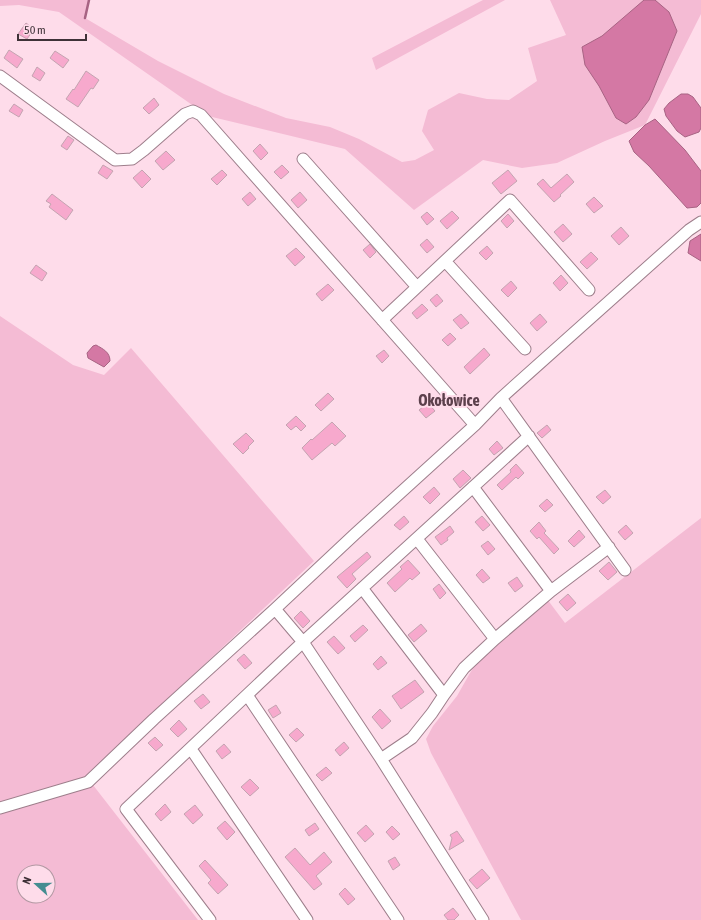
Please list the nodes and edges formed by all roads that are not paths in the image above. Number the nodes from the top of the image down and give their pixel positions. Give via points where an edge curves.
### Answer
1 (0, 76) edge
2 (304, 159) dead end
3 (701, 222) edge
4 (445, 261) junction
5 (417, 288) junction
6 (589, 290) dead end
7 (382, 320) junction
8 (525, 349) dead end
9 (501, 398) junction
10 (475, 425) junction
11 (529, 436) junction
12 (472, 487) junction
13 (417, 539) junction
14 (609, 547) junction
15 (625, 570) dead end
16 (362, 588) junction
17 (551, 591) junction
18 (275, 609) junction
19 (495, 639) junction
20 (303, 642) junction
21 (247, 695) junction
22 (444, 695) junction
23 (191, 749) junction
24 (381, 759) junction
25 (0, 808) edge
26 (210, 920) edge
27 (307, 920) edge
28 (398, 920) edge
29 (483, 920) edge

1 - 7 street via 115,160 132,159 184,114 193,111 201,115
2 - 5 street
3 - 9 street
4 - 5 street
4 - 6 street via 510,200
4 - 8 street
5 - 7 street
7 - 10 street
9 - 10 street
9 - 11 street
10 - 18 street
11 - 12 street
11 - 14 street
12 - 13 street
12 - 17 street
13 - 16 street
13 - 19 street
14 - 15 street
14 - 17 street
16 - 20 street
16 - 22 street
17 - 19 street
18 - 20 street
18 - 25 street via 88,782
19 - 22 street via 464,668
20 - 21 street
20 - 24 street
21 - 23 street
21 - 28 street
22 - 24 street via 412,738
23 - 26 street via 126,809
23 - 27 street
24 - 29 street

